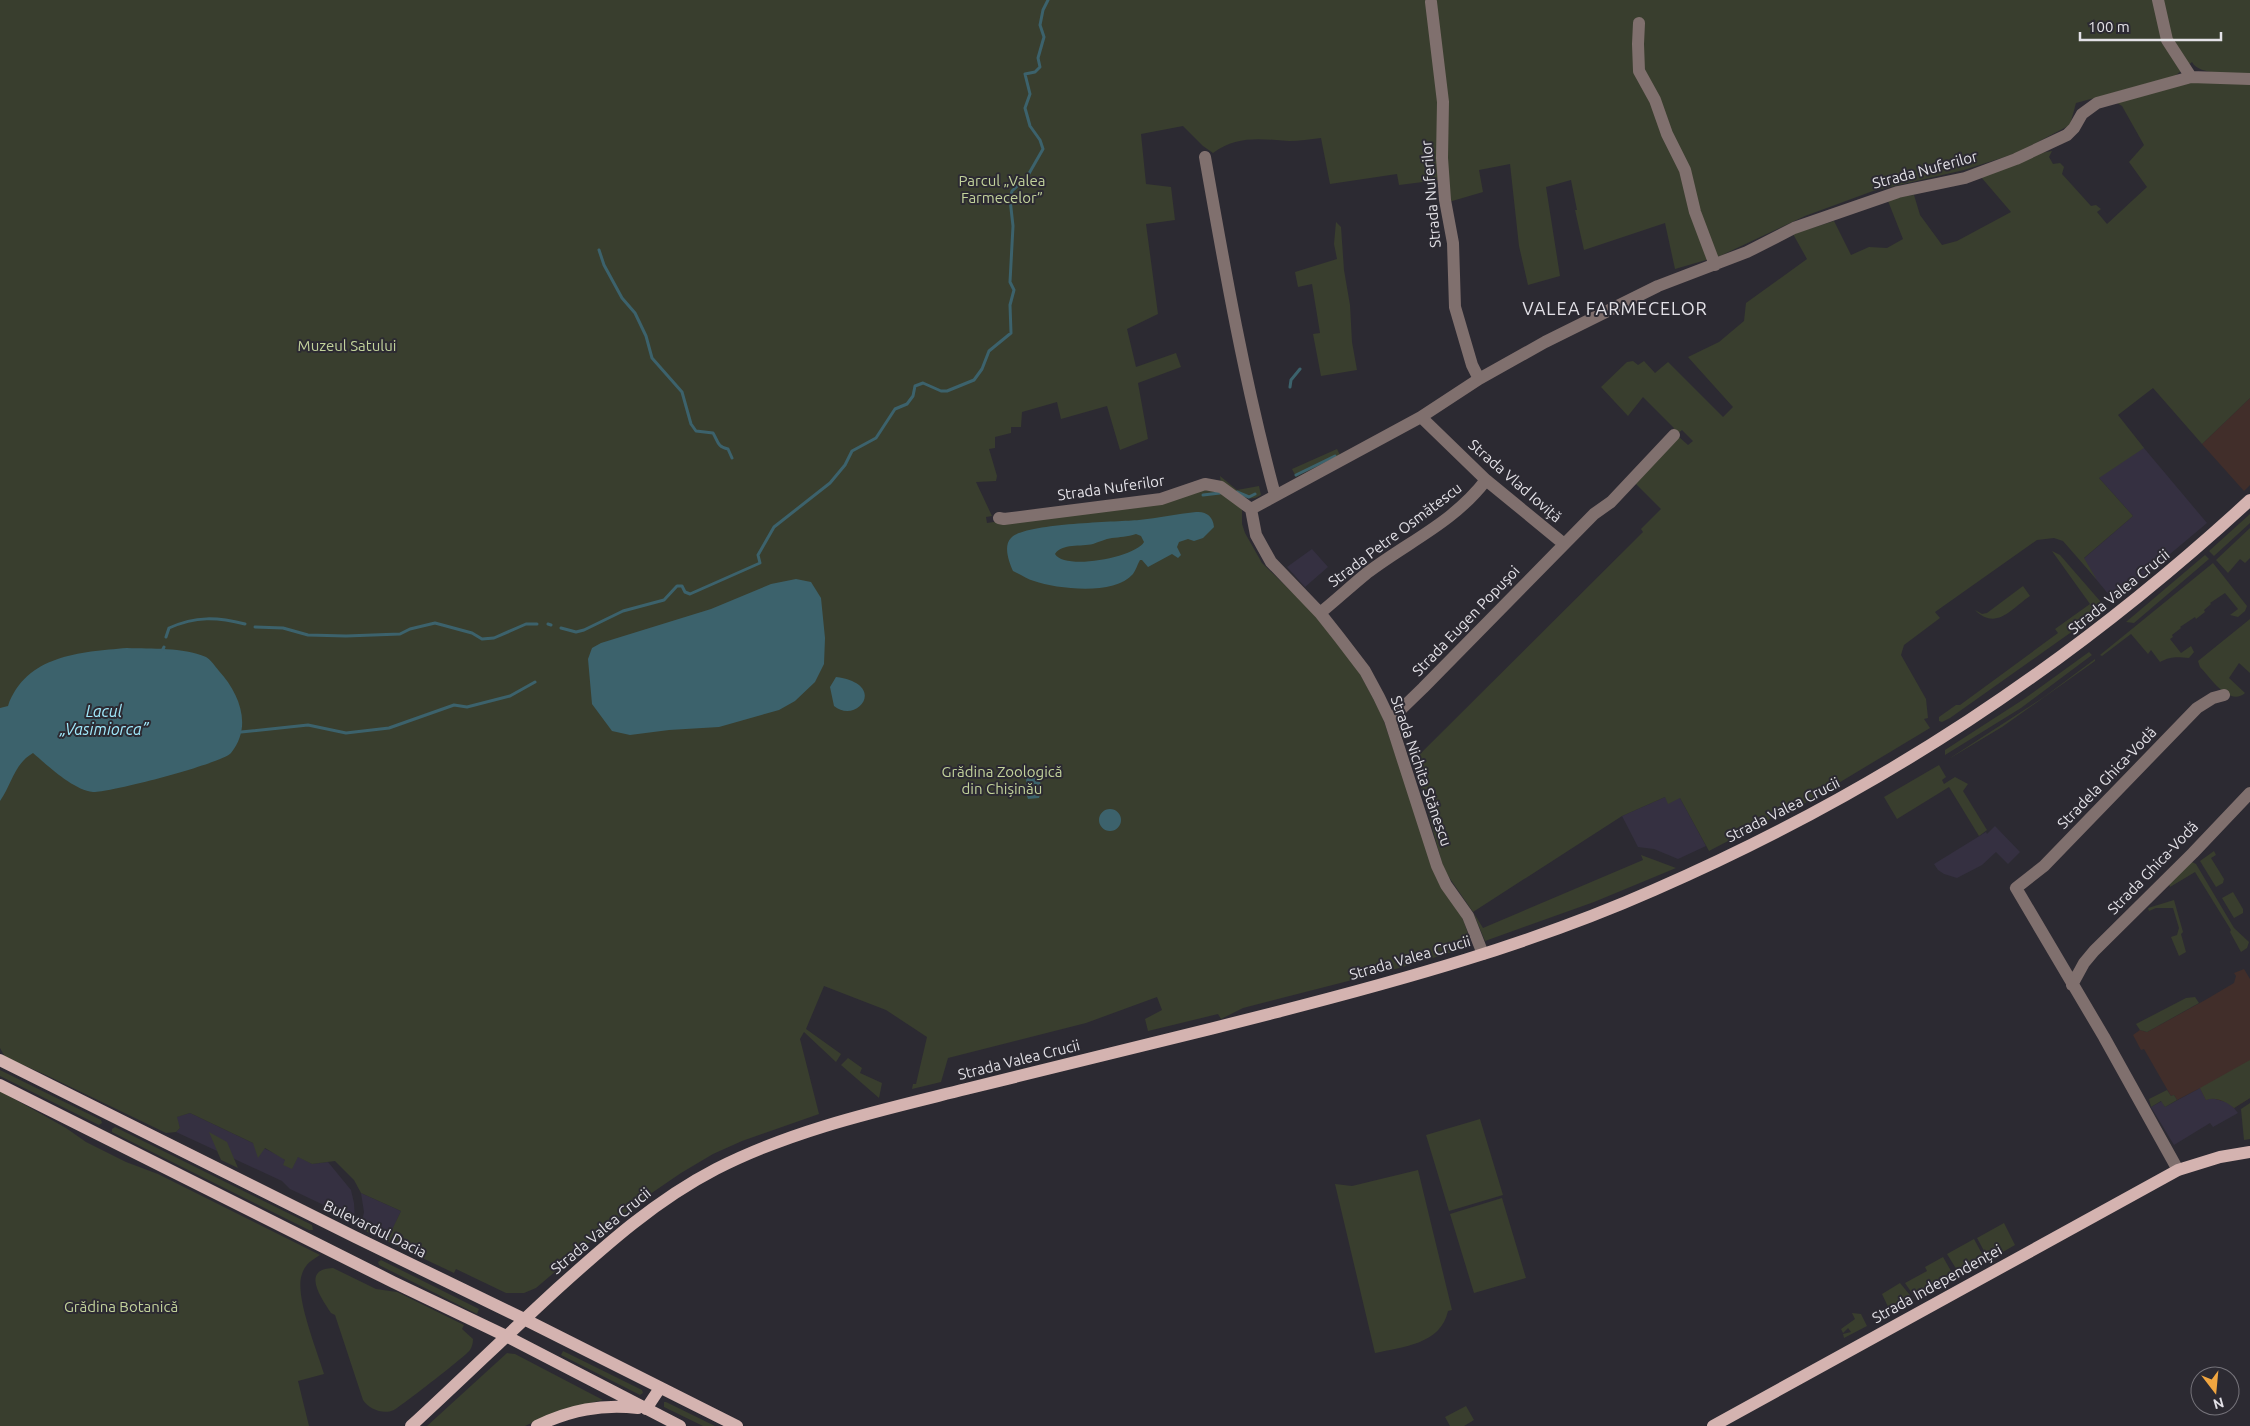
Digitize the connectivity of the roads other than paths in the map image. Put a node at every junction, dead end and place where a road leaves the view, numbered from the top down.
1 (2158, 0) edge
2 (1431, 2) dead end
3 (1640, 23) dead end
4 (2191, 77) junction
5 (2250, 79) edge
6 (1205, 157) dead end
7 (1715, 265) junction
8 (1479, 379) junction
9 (1421, 417) junction
10 (1674, 435) dead end
11 (1486, 480) junction
12 (1275, 495) junction
13 (2250, 500) edge
14 (1252, 509) junction
15 (999, 518) dead end
16 (1564, 544) junction
17 (1320, 613) junction
18 (2224, 696) dead end
19 (1390, 720) junction
20 (2250, 793) edge
21 (1483, 954) junction
22 (2072, 984) junction
23 (0, 1060) edge
24 (0, 1085) edge
25 (112, 1116) junction
26 (101, 1136) junction
27 (2250, 1152) edge
28 (2178, 1170) junction
29 (524, 1319) junction
30 (506, 1336) junction
31 (660, 1388) junction
32 (646, 1409) junction
33 (411, 1426) edge
34 (537, 1426) edge
35 (680, 1426) edge
36 (737, 1426) edge
37 (1713, 1426) edge

1 - 4 street
2 - 8 street, Strada Nuferilor
3 - 7 street
4 - 5 street, Strada Nuferilor
4 - 7 street, Strada Nuferilor
6 - 12 street
7 - 8 street, Strada Nuferilor
8 - 9 street, Strada Nuferilor
9 - 11 street, Strada Vlad Ioviță
9 - 12 street, Strada Nuferilor
10 - 16 street, Strada Vlad Ioviță
11 - 16 street, Strada Vlad Ioviță
11 - 17 street, Strada Petre Osmătescu
12 - 14 street, Strada Nuferilor
13 - 21 main road, Strada Valea Crucii
14 - 15 street, Strada Nuferilor
14 - 17 street, Strada Nichita Stănescu
16 - 19 street, Strada Eugen Popușoi
17 - 19 street, Strada Nichita Stănescu
18 - 22 street, Stradela Ghica-Vodă
19 - 21 street, Strada Nichita Stănescu
20 - 22 street, Strada Ghica-Vodă
21 - 29 main road, Strada Valea Crucii
22 - 28 street
23 - 25 main road, Bulevardul Dacia
24 - 26 main road
25 - 26 main road
25 - 29 main road, Bulevardul Dacia
26 - 30 main road
27 - 28 main road, Strada Independenței
28 - 37 main road, Strada Independenței
29 - 30 main road, Strada Valea Crucii
29 - 31 main road, Bulevardul Dacia
30 - 32 main road
30 - 33 main road, Strada Valea Crucii
31 - 32 main road
31 - 36 main road, Bulevardul Dacia
32 - 34 main road
32 - 35 main road

